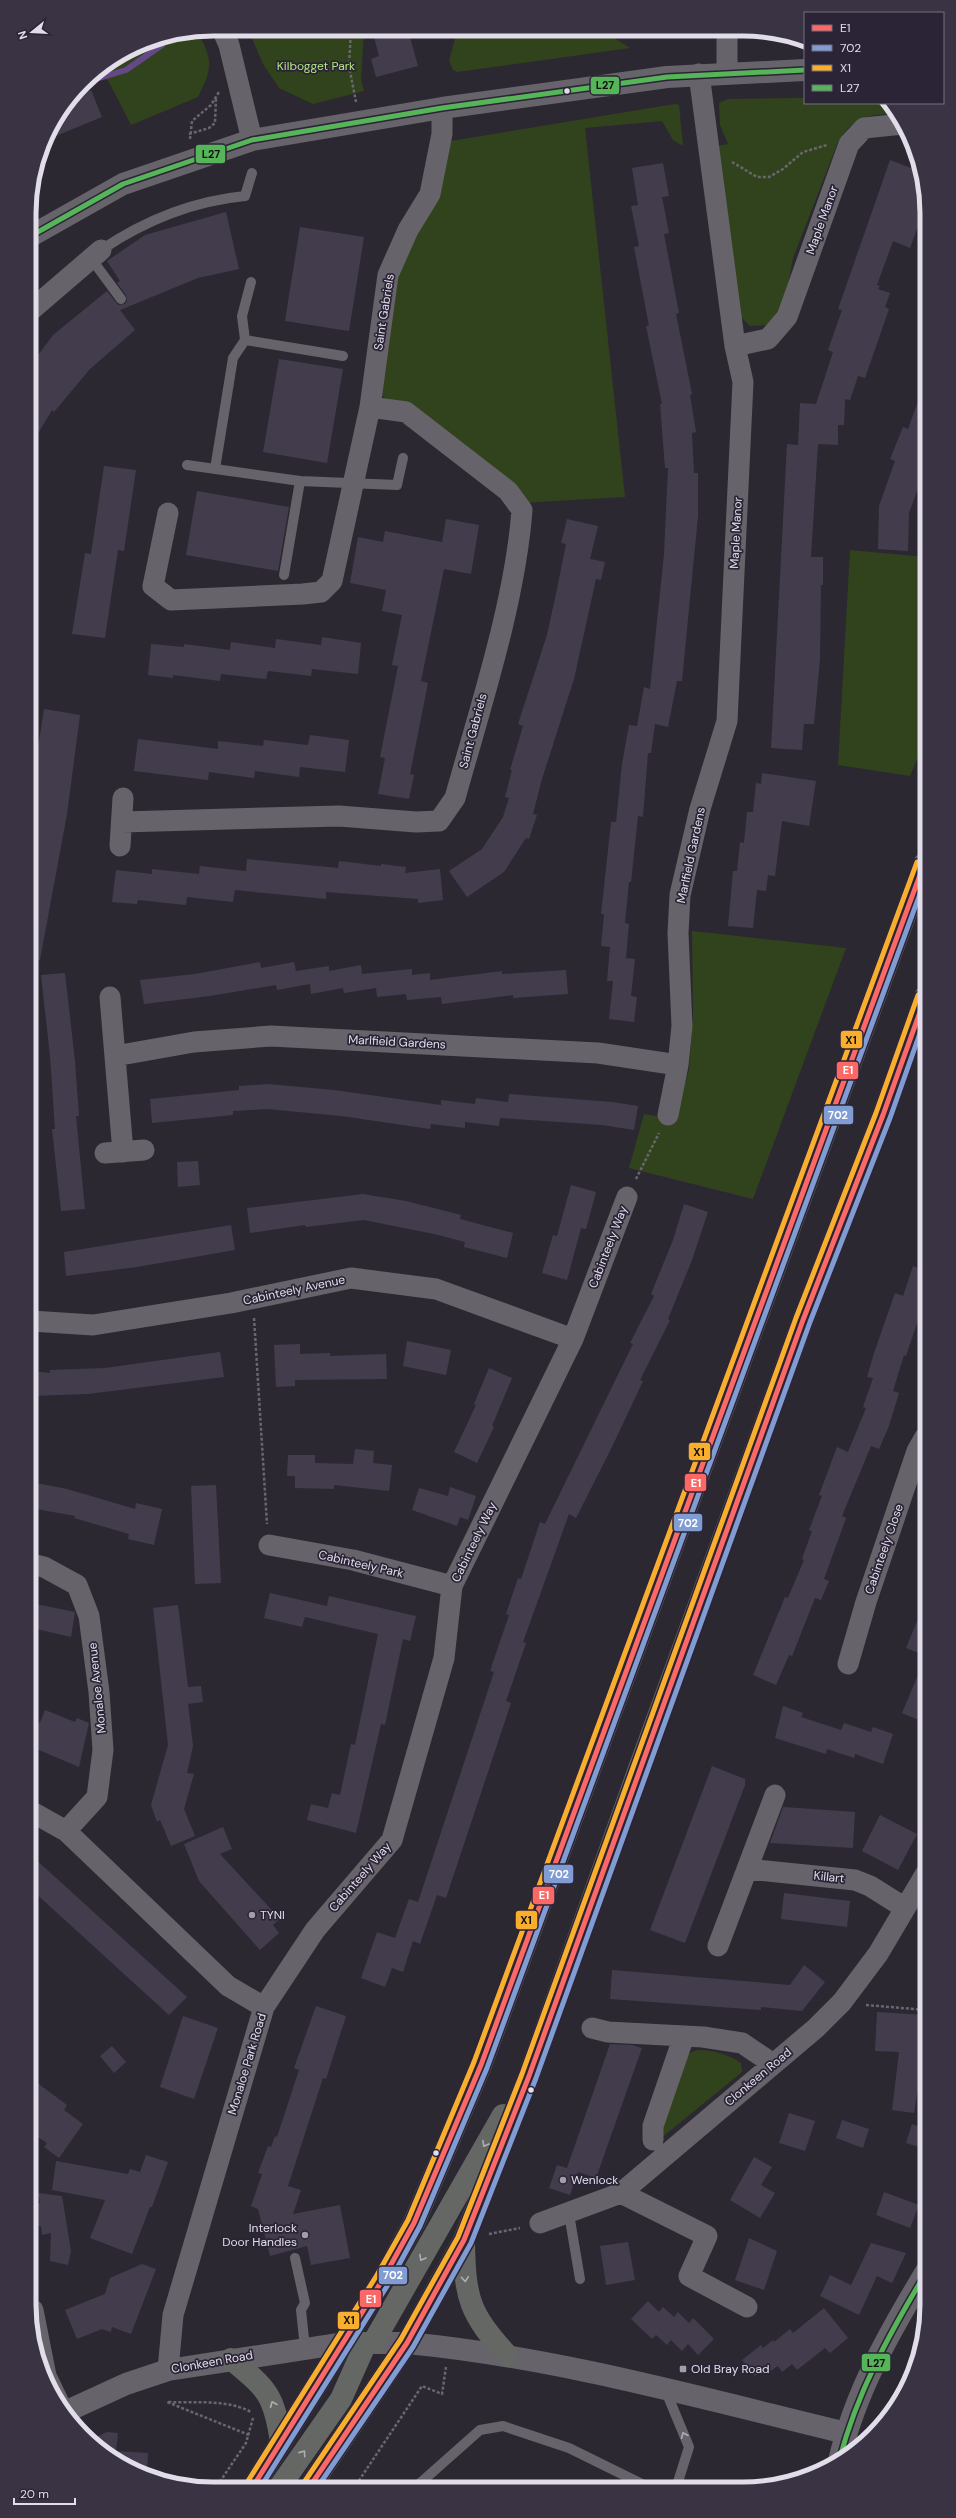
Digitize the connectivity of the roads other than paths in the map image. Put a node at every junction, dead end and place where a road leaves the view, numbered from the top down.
1 (225, 36) edge
2 (727, 36) edge
3 (804, 70) edge
4 (727, 73) junction
5 (699, 74) junction
6 (442, 108) junction
7 (896, 125) edge
8 (252, 140) junction
9 (252, 173) dead end
10 (36, 234) edge
11 (95, 253) junction
12 (251, 282) dead end
13 (121, 299) dead end
14 (36, 306) edge
15 (245, 340) junction
16 (735, 346) junction
17 (342, 356) dead end
18 (370, 407) junction
19 (403, 458) dead end
20 (187, 465) dead end
21 (215, 469) junction
22 (300, 481) junction
23 (355, 485) junction
24 (168, 513) dead end
25 (284, 575) dead end
26 (727, 721) joint
27 (123, 798) dead end
28 (122, 822) junction
29 (120, 846) dead end
30 (920, 875) edge
31 (110, 996) dead end
32 (920, 1010) edge
33 (115, 1056) junction
34 (678, 1065) junction
35 (668, 1115) road end
36 (144, 1150) dead end
37 (627, 1197) road end
38 (36, 1321) edge
39 (573, 1339) junction
40 (920, 1447) edge
41 (269, 1545) road end
42 (36, 1565) edge
43 (452, 1586) junction
44 (848, 1664) dead end
45 (774, 1796) dead end
46 (36, 1814) edge
47 (66, 1831) junction
48 (747, 1869) junction
49 (920, 1883) edge
50 (904, 1908) junction
51 (718, 1946) dead end
52 (264, 2007) junction
53 (592, 2028) dead end
54 (684, 2036) junction
55 (773, 2064) junction
56 (529, 2076) junction
57 (653, 2140) dead end
58 (621, 2193) junction
59 (569, 2214) junction
60 (540, 2223) road end
61 (464, 2240) junction
62 (295, 2258) dead end
63 (580, 2279) dead end
64 (920, 2281) edge
65 (748, 2307) dead end
66 (344, 2342) junction
67 (407, 2342) junction
68 (370, 2343) junction
69 (305, 2348) junction
70 (508, 2356) junction
71 (230, 2359) junction
72 (168, 2370) junction
73 (665, 2390) junction
74 (71, 2410) edge
75 (846, 2432) junction
76 (281, 2442) junction
77 (841, 2452) edge
78 (256, 2482) edge
79 (284, 2482) edge
80 (314, 2482) edge
81 (422, 2482) edge
82 (638, 2482) edge
83 (678, 2482) edge

1 - 8 street
2 - 4 street
3 - 4 street
4 - 5 street
5 - 6 street
5 - 16 street, Maple Manor
6 - 8 street
6 - 18 street, Saint Gabriels
7 - 16 street, Maple Manor
8 - 10 street
9 - 11 lane
11 - 13 lane
11 - 14 street
12 - 15 lane
15 - 17 lane
15 - 21 lane
16 - 26 street, Maple Manor
18 - 23 street, Saint Gabriels
18 - 28 street, Saint Gabriels
19 - 23 lane
20 - 21 lane
21 - 22 lane
22 - 23 lane
22 - 25 lane
23 - 24 street, Saint Gabriels
26 - 34 street, Marlfield Gardens
27 - 28 street
28 - 29 street
30 - 66 highway
31 - 33 street
32 - 56 highway
33 - 34 street, Marlfield Gardens
33 - 36 street
34 - 35 street, Marlfield Gardens
37 - 39 street, Cabinteely Way
38 - 39 street, Cabinteely Avenue
39 - 43 street, Cabinteely Way
40 - 44 street, Cabinteely Close
41 - 43 street, Cabinteely Park
42 - 47 street, Monaloe Avenue
43 - 52 street, Cabinteely Way
45 - 48 street
46 - 47 street, Monaloe Park Road
47 - 52 street, Monaloe Park Road
48 - 50 street, Killart
48 - 51 street
49 - 50 street, Clonkeen Road
50 - 55 street, Clonkeen Road
52 - 72 street, Monaloe Park Road
53 - 54 street
54 - 55 street
54 - 57 street
55 - 58 street, Clonkeen Road
56 - 61 highway
56 -> 68 highway
58 - 59 street, Clonkeen Road
58 - 65 street
59 - 60 street, Clonkeen Road
59 - 63 lane
61 - 67 highway
61 -> 70 highway
62 - 69 lane
64 - 75 street
66 - 68 street, Clonkeen Road
66 - 69 street, Clonkeen Road
66 - 76 highway
67 - 68 street, Clonkeen Road
67 - 70 street, Clonkeen Road
67 - 80 highway
79 -> 68 highway
69 - 71 street, Clonkeen Road
70 - 73 street, Clonkeen Road
71 - 72 street, Clonkeen Road
76 -> 71 highway
72 - 74 street, Clonkeen Road
73 - 75 street, Clonkeen Road
83 -> 73 lane
75 - 77 street
76 - 78 highway
81 - 82 lane

